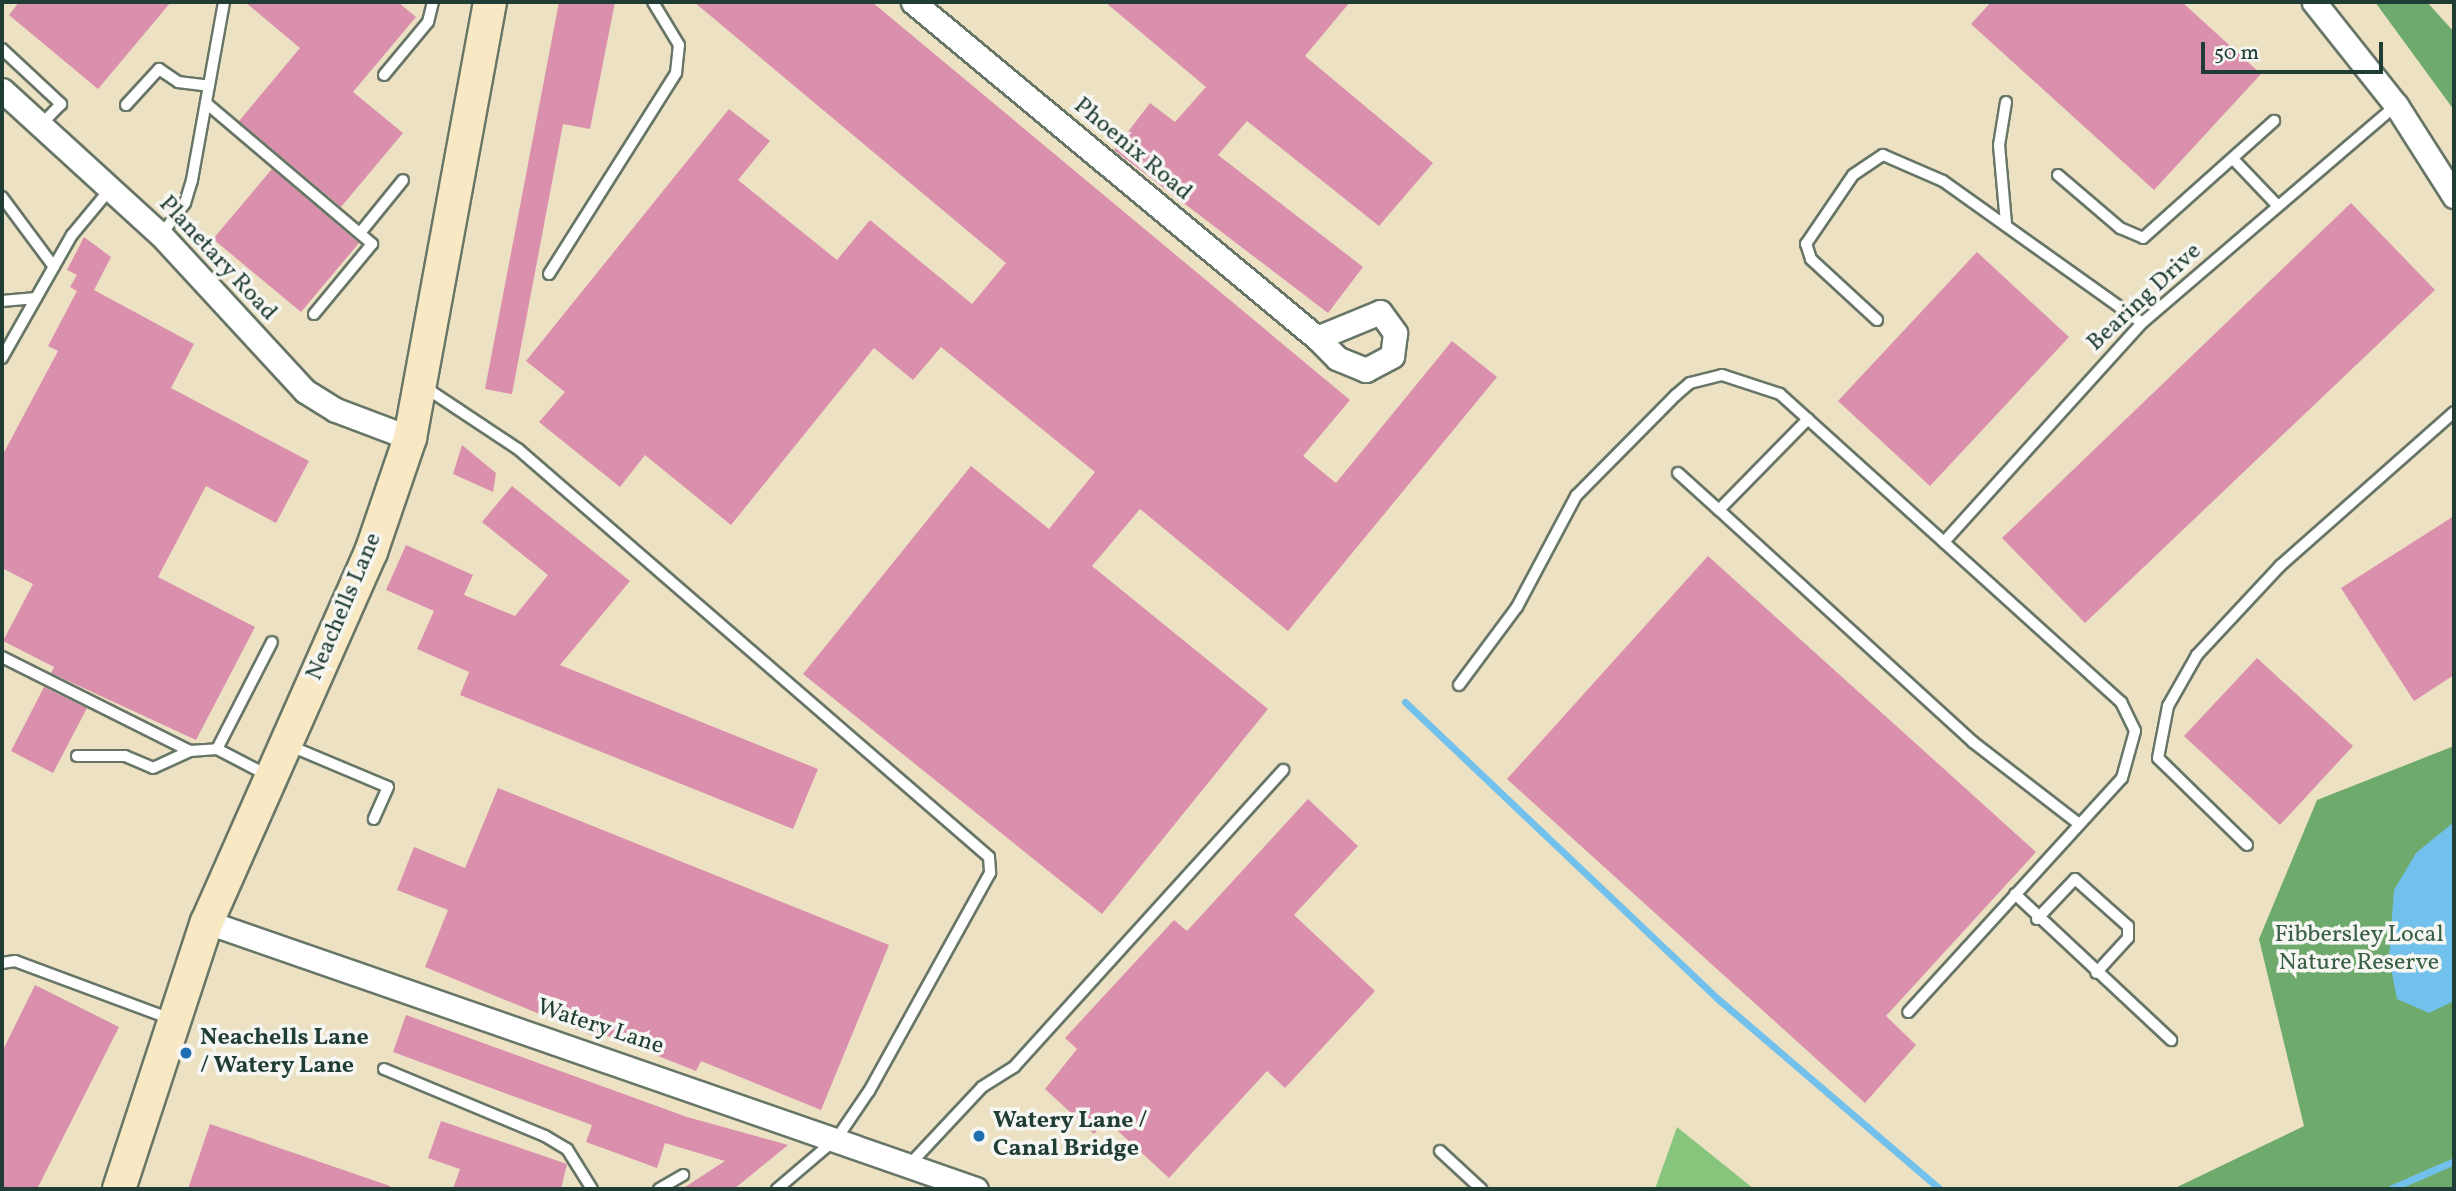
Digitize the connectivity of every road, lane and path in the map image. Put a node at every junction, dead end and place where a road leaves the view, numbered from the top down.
1 (224, 2) edge
2 (433, 2) edge
3 (490, 2) edge
4 (653, 2) edge
5 (913, 2) edge
6 (2314, 2) edge
7 (2, 49) edge
8 (384, 75) dead end
9 (209, 86) junction
10 (2, 90) edge
11 (2006, 102) dead end
12 (206, 103) junction
13 (126, 105) dead end
14 (2396, 105) junction
15 (2274, 121) dead end
16 (41, 125) junction
17 (2235, 161) junction
18 (2058, 175) dead end
19 (403, 180) dead end
20 (111, 188) junction
21 (2454, 196) edge
22 (2, 197) edge
23 (2278, 206) junction
24 (2007, 224) junction
25 (360, 233) junction
26 (161, 235) junction
27 (54, 267) junction
28 (550, 274) dead end
29 (36, 298) junction
30 (2, 301) edge
31 (314, 314) dead end
32 (1877, 320) dead end
33 (2143, 323) junction
34 (1317, 338) dead end
35 (2, 358) edge
36 (423, 386) junction
37 (2454, 412) edge
38 (1808, 419) junction
39 (410, 438) junction
40 (1678, 472) dead end
41 (1719, 510) junction
42 (1944, 542) junction
43 (272, 642) dead end
44 (2, 657) edge
45 (1459, 685) dead end
46 (285, 744) junction
47 (217, 749) junction
48 (190, 751) junction
49 (77, 756) dead end
50 (1283, 770) dead end
51 (270, 776) junction
52 (374, 819) dead end
53 (2079, 824) junction
54 (2246, 845) dead end
55 (2015, 894) junction
56 (2037, 919) junction
57 (207, 922) junction
58 (2, 963) edge
59 (2096, 972) junction
60 (1908, 1012) dead end
61 (171, 1019) junction
62 (2171, 1040) dead end
63 (384, 1069) dead end
64 (837, 1138) junction
65 (1440, 1151) dead end
66 (910, 1164) junction
67 (683, 1175) dead end
68 (120, 1189) edge
69 (592, 1189) edge
70 (659, 1189) edge
71 (777, 1189) edge
72 (976, 1189) edge
73 (1481, 1189) edge

1 - 9 lane
2 - 8 lane
3 - 36 street, Neachells Lane
4 - 28 lane
5 - 34 street, Phoenix Road
6 - 14 street
7 - 16 lane
9 - 12 lane
9 - 13 lane
10 - 16 street, Planetary Road
11 - 24 lane
12 - 25 lane
12 - 26 lane
14 - 21 street
14 - 23 lane, Bearing Drive
15 - 17 lane
16 - 20 street, Planetary Road
17 - 18 lane
17 - 23 lane
19 - 25 lane
20 - 26 street, Planetary Road
20 - 27 lane
22 - 27 lane
23 - 33 lane, Bearing Drive
24 - 32 lane
24 - 33 lane
25 - 31 lane
26 - 39 street, Planetary Road
27 - 29 lane
29 - 30 lane
29 - 35 lane
33 - 42 lane, Bearing Drive
36 - 39 street, Neachells Lane
36 - 64 lane
37 - 54 lane
38 - 41 lane
38 - 42 lane
38 - 45 lane
39 - 46 street, Neachells Lane
40 - 41 lane
41 - 53 lane
42 - 53 lane
43 - 47 lane
44 - 48 lane
46 - 51 street, Neachells Lane
46 - 52 lane
47 - 48 lane
47 - 51 lane
48 - 49 lane
50 - 66 lane
51 - 57 street, Neachells Lane
53 - 55 lane
55 - 56 lane
55 - 60 lane
56 - 59 lane
56 - 59 lane
57 - 61 street, Neachells Lane
57 - 64 street, Watery Lane
58 - 61 lane
59 - 62 lane
61 - 68 street, Neachells Lane
63 - 69 lane
64 - 66 street, Watery Lane
64 - 71 lane
65 - 73 lane
66 - 72 street, Watery Lane
67 - 70 lane

